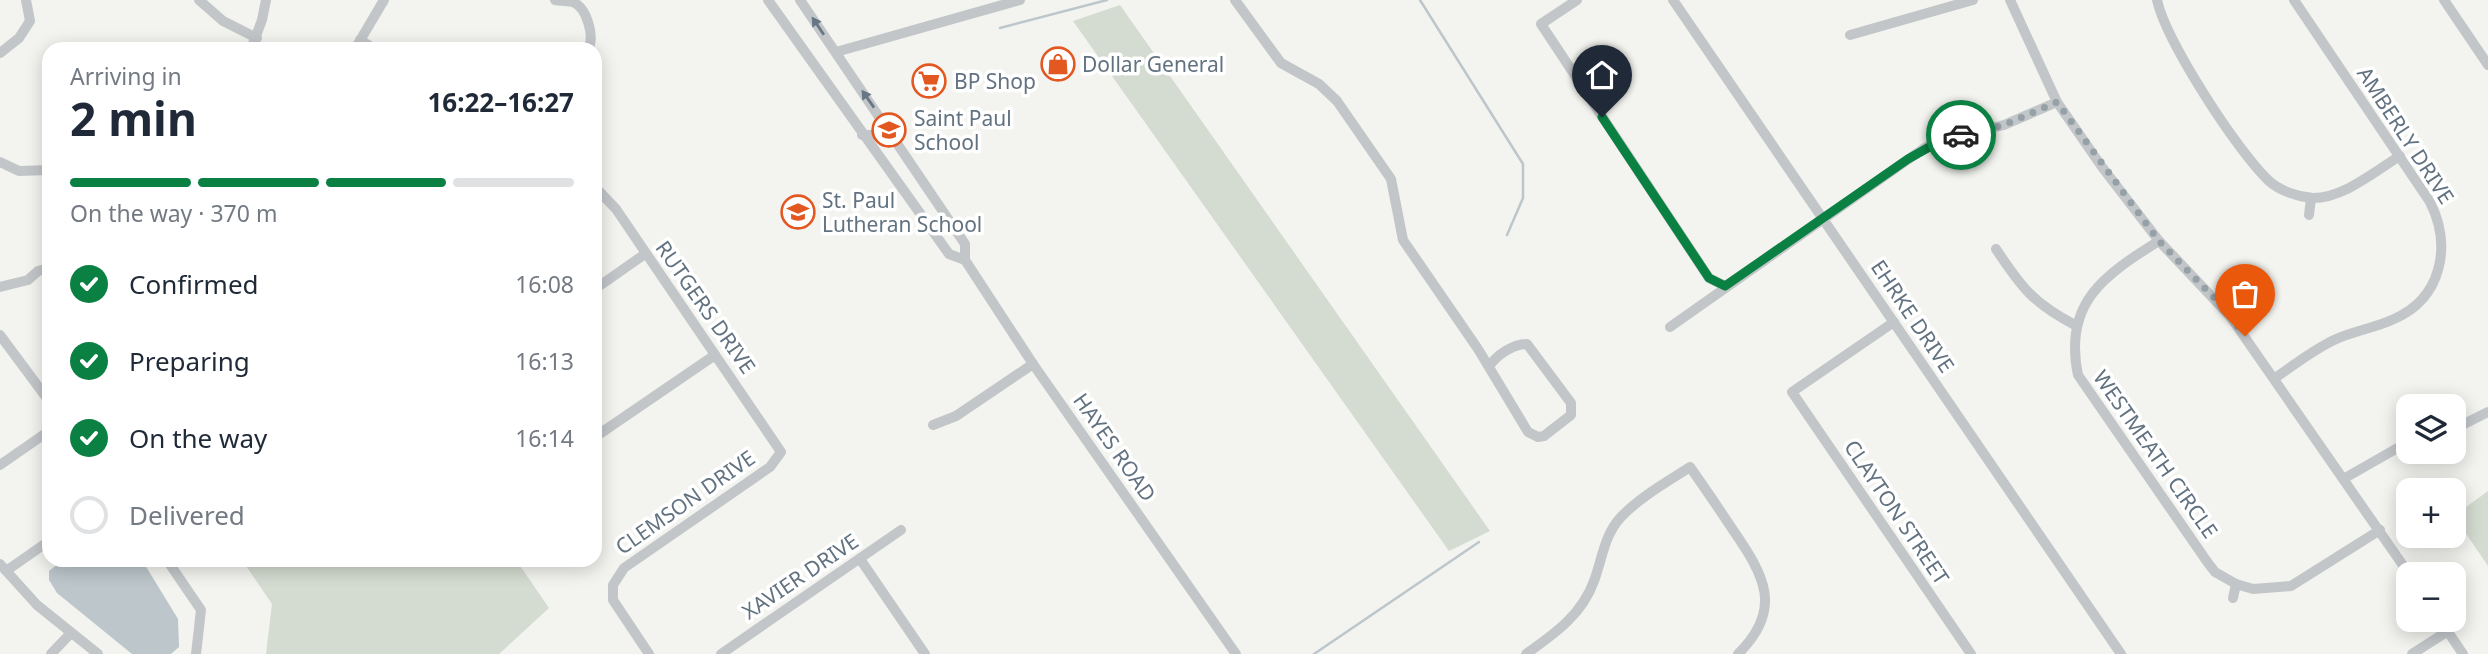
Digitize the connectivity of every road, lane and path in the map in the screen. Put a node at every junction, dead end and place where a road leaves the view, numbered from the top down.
1 (26, 0) edge
2 (199, 0) edge
3 (266, 0) edge
4 (384, 0) edge
5 (555, 0) edge
6 (768, 0) edge
7 (800, 0) edge
8 (1020, 0) edge
9 (1235, 0) edge
10 (1577, 0) edge
11 (1673, 0) edge
12 (1973, 0) edge
13 (2010, 0) edge
14 (2157, 0) edge
15 (2294, 0) edge
16 (2444, 0) edge
17 (1850, 35) dead end
18 (257, 38) junction
19 (255, 42) edge
20 (358, 42) edge
21 (591, 42) edge
22 (836, 52) junction
23 (0, 53) edge
24 (2488, 65) edge
25 (2057, 102) junction
26 (889, 129) junction
27 (862, 135) junction
28 (2400, 156) junction
29 (0, 162) edge
30 (42, 170) edge
31 (602, 194) edge
32 (2311, 198) junction
33 (2309, 215) dead end
34 (1824, 220) junction
35 (2159, 241) junction
36 (1996, 249) dead end
37 (645, 254) junction
38 (965, 260) junction
39 (42, 271) edge
40 (602, 284) edge
41 (1725, 286) junction
42 (0, 287) edge
43 (1894, 321) junction
44 (2075, 325) junction
45 (1670, 327) dead end
46 (0, 335) edge
47 (715, 355) junction
48 (1033, 364) junction
49 (1489, 367) junction
50 (2275, 378) junction
51 (42, 392) edge
52 (2488, 412) edge
53 (2466, 423) edge
54 (933, 425) dead end
55 (602, 432) edge
56 (42, 436) edge
57 (2396, 449) edge
58 (781, 452) joint
59 (0, 465) edge
60 (2344, 478) junction
61 (901, 530) dead end
62 (2380, 530) junction
63 (42, 545) edge
64 (860, 559) junction
65 (2401, 562) edge
66 (3, 567) edge
67 (172, 567) edge
68 (2236, 584) junction
69 (2233, 598) dead end
70 (2446, 632) edge
71 (2449, 632) edge
72 (70, 634) junction
73 (51, 654) edge
74 (98, 654) edge
75 (196, 654) edge
76 (649, 654) edge
77 (721, 654) edge
78 (925, 654) edge
79 (1236, 654) edge
80 (1526, 654) edge
81 (1738, 654) edge
82 (1971, 654) edge
83 (2121, 654) edge
84 (2412, 654) edge
85 (2463, 654) edge

1 - 23 street
2 - 18 street
3 - 18 street
4 - 20 street
5 - 21 street
6 - 27 street, HAYES ROAD
22 -> 7 street, HAYES ROAD
8 - 22 street
9 - 49 street
10 - 41 street
11 - 34 street, EHRKE DRIVE
12 - 17 street
13 - 25 street
14 - 32 street
15 - 28 street, AMBERLY DRIVE
16 - 24 street
18 - 19 street
26 -> 22 street, HAYES ROAD
25 - 34 street
25 - 35 street
26 - 27 street
26 - 38 street, HAYES ROAD
27 - 38 street, HAYES ROAD
28 - 32 street
28 - 50 street, AMBERLY DRIVE
29 - 30 street
31 - 37 street, RUTGERS DRIVE
32 - 33 street
34 - 41 street
34 - 43 street, EHRKE DRIVE
35 - 44 street, WESTMEATH CIRCLE
35 - 50 street
36 - 44 street
37 - 40 street
37 - 47 street, RUTGERS DRIVE
38 - 48 street, HAYES ROAD
39 - 42 street
41 - 45 street
43 - 82 street, CLAYTON STREET
43 - 83 street, EHRKE DRIVE
44 - 68 street, WESTMEATH CIRCLE
46 - 51 street
47 - 55 street
47 - 58 street, RUTGERS DRIVE
48 - 54 street
48 - 79 street, HAYES ROAD
49 - 49 street
50 - 60 street
52 - 53 street
56 - 59 street
57 - 60 street
58 - 76 street, CLEMSON DRIVE
60 - 62 street
61 - 64 street, XAVIER DRIVE
62 - 65 street
62 - 68 street
63 - 66 street
64 - 77 street, XAVIER DRIVE
64 - 78 street
66 - 72 street
67 - 75 street
68 - 69 street
70 - 84 street
71 - 85 street
72 - 73 street
72 - 74 street
80 - 81 street

